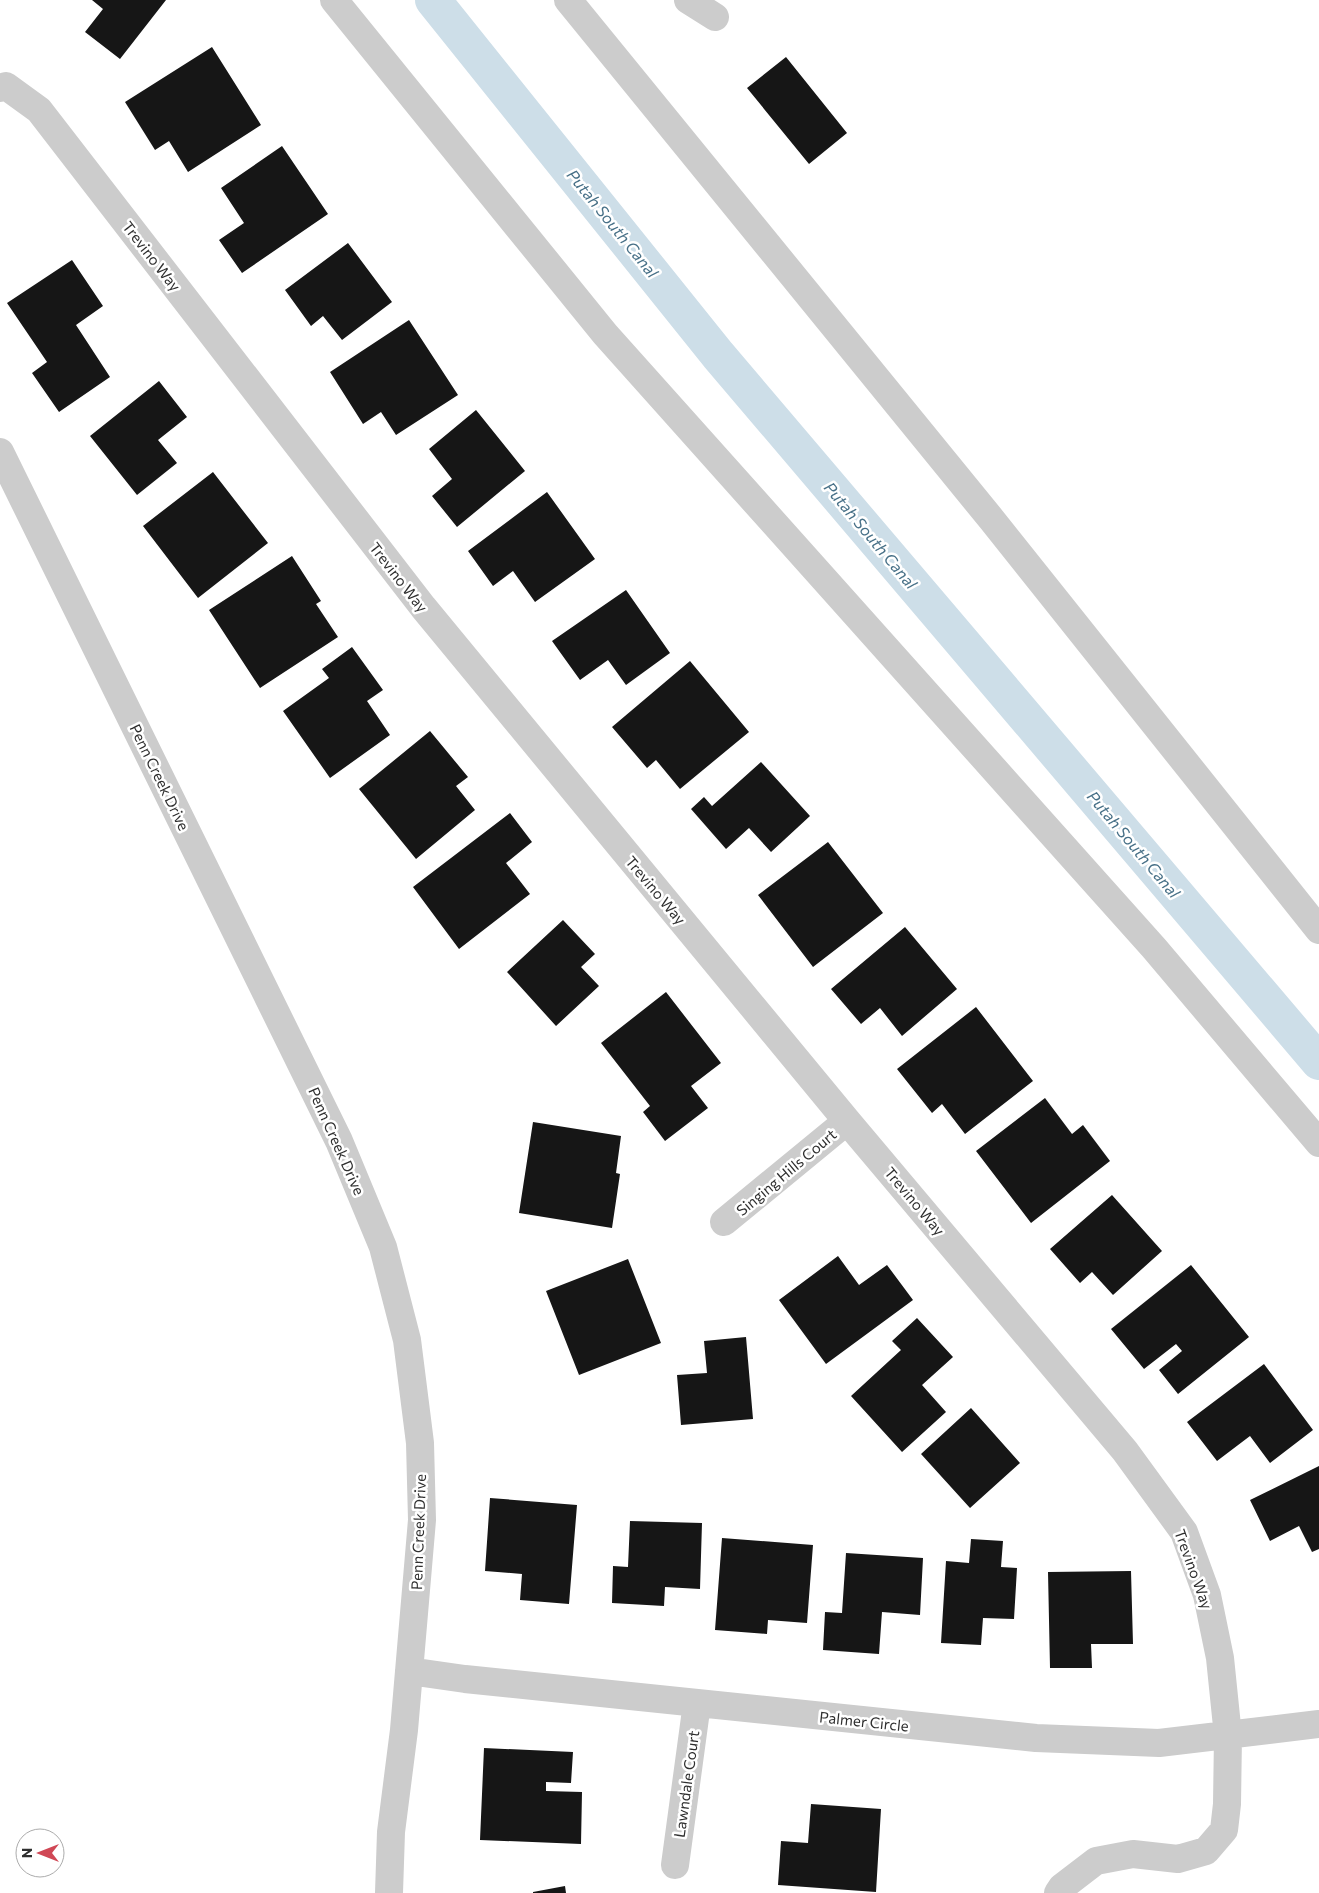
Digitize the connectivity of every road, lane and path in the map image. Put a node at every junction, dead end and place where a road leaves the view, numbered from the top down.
1 (334, 0) edge
2 (568, 0) edge
3 (688, 0) edge
4 (715, 17) dead end
5 (0, 88) edge
6 (0, 452) edge
7 (1319, 930) edge
8 (847, 1121) junction
9 (1319, 1143) edge
10 (724, 1222) dead end
11 (409, 1671) junction
12 (697, 1703) junction
13 (1319, 1724) edge
14 (1228, 1736) junction
15 (675, 1865) dead end
16 (388, 1893) edge
17 (1058, 1893) edge

1 - 9 street
2 - 7 street
3 - 4 street
5 - 8 street, Trevino Way
6 - 11 street, Penn Creek Drive
8 - 10 street, Singing Hills Court
8 - 14 street, Trevino Way
11 - 12 street, Palmer Circle
11 - 16 street, Penn Creek Drive
12 - 14 street, Palmer Circle
12 - 15 street, Lawndale Court
13 - 14 street, Palmer Circle
14 - 17 street, Trevino Way

